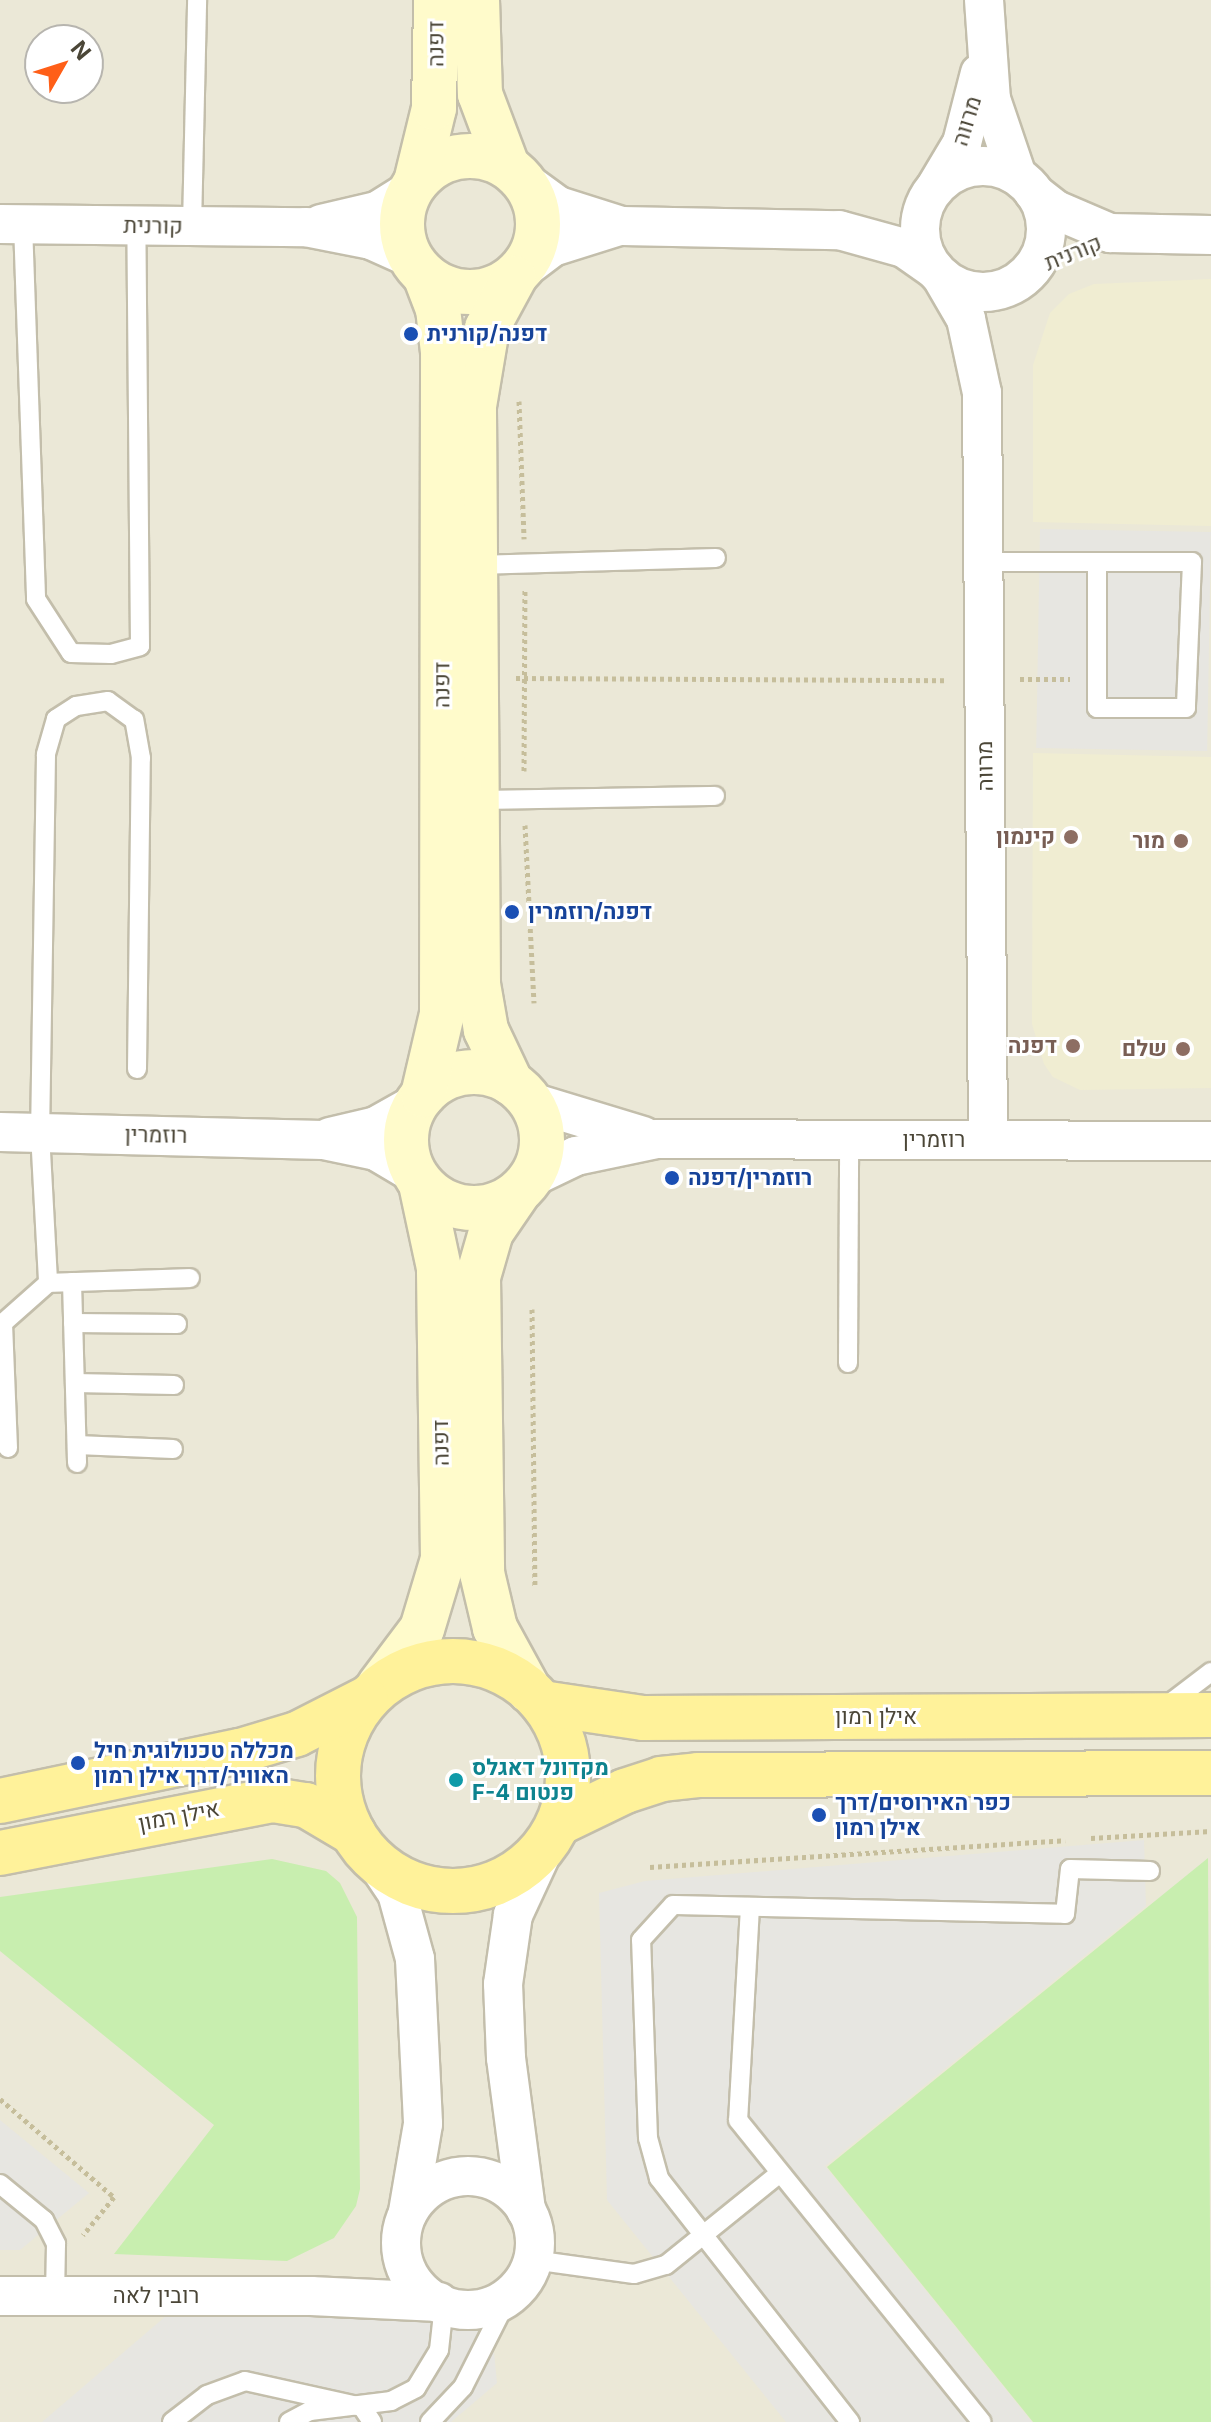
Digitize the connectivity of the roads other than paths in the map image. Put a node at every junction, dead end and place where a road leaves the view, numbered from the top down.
1 (197, 0) edge
2 (436, 0) edge
3 (477, 0) edge
4 (984, 0) edge
5 (984, 50) junction
6 (515, 174) junction
7 (1026, 184) junction
8 (413, 186) junction
9 (932, 191) junction
10 (11, 224) edge
11 (136, 225) junction
12 (192, 226) junction
13 (622, 226) junction
14 (306, 227) junction
15 (839, 230) junction
16 (1120, 235) junction
17 (1211, 235) edge
18 (418, 267) junction
19 (937, 273) junction
20 (518, 274) junction
21 (1021, 279) junction
22 (982, 393) junction
23 (716, 558) dead end
24 (983, 562) junction
25 (1097, 562) junction
26 (476, 565) junction
27 (715, 796) dead end
28 (477, 800) junction
29 (137, 1069) dead end
30 (521, 1092) junction
31 (420, 1099) junction
32 (0, 1132) edge
33 (40, 1133) junction
34 (311, 1139) junction
35 (657, 1139) junction
36 (849, 1139) junction
37 (988, 1140) junction
38 (1211, 1141) edge
39 (418, 1179) junction
40 (525, 1186) junction
41 (190, 1278) dead end
42 (72, 1282) junction
43 (48, 1283) junction
44 (73, 1323) junction
45 (177, 1324) dead end
46 (848, 1363) dead end
47 (75, 1383) junction
48 (174, 1385) dead end
49 (8, 1448) dead end
50 (173, 1449) dead end
51 (1211, 1672) edge
52 (373, 1692) junction
53 (536, 1696) junction
54 (1139, 1715) junction
55 (1211, 1715) edge
56 (1211, 1773) edge
57 (0, 1801) edge
58 (552, 1834) junction
59 (364, 1847) junction
60 (0, 1853) edge
61 (1150, 1871) dead end
62 (750, 1907) junction
63 (780, 2173) junction
64 (0, 2184) edge
65 (526, 2210) junction
66 (406, 2220) junction
67 (703, 2235) junction
68 (533, 2260) junction
69 (56, 2281) junction
70 (510, 2294) junction
71 (0, 2296) edge
72 (311, 2296) junction
73 (442, 2304) junction
74 (367, 2414) edge
75 (172, 2422) edge
76 (289, 2422) edge
77 (430, 2422) edge
78 (850, 2422) edge
79 (982, 2422) edge

1 - 12 lane
2 - 8 street, דפנה
3 - 6 street, דפנה
4 - 5 street, מרווה
5 - 7 street, מרווה
5 - 9 street, מרווה
6 - 8 street
6 - 13 street
6 - 20 street
7 - 9 street
7 - 16 street, קורנית
7 - 21 street
8 - 14 street, קורנית
8 - 18 street
9 - 15 street
9 - 19 street
10 - 11 street, קורנית
10 - 11 lane
11 - 12 street, קורנית
12 - 14 street, קורנית
13 - 15 street
13 - 20 street
14 - 18 street, קורנית
15 - 19 street
16 - 17 street, קורנית
16 - 21 street, קורנית
18 - 20 street
18 - 31 street, דפנה
19 - 21 street
19 - 22 street, מרווה
20 - 26 street, דפנה
21 - 22 street, מרווה
22 - 24 street, מרווה
23 - 26 lane
24 - 25 lane
24 - 37 street, מרווה
25 - 25 lane
26 - 28 street, דפנה
27 - 28 lane
28 - 30 street, דפנה
29 - 33 lane
30 - 31 street
30 - 35 street, רוזמרין
30 - 40 street
31 - 34 street, רוזמרין
31 - 39 street
32 - 33 street, רוזמרין
33 - 34 street, רוזמרין
33 - 43 lane
34 - 39 street, רוזמרין
35 - 36 street, רוזמרין
35 - 40 street, רוזמרין
36 - 37 street, רוזמרין
36 - 46 lane
37 - 38 street, רוזמרין
39 - 40 street
39 - 52 street, דפנה
40 - 53 street, דפנה
41 - 42 lane
42 - 43 lane
42 - 44 lane
43 - 49 lane
44 - 45 lane
44 - 47 lane
47 - 48 lane
47 - 50 lane
51 - 54 lane
52 - 53 main road
52 - 57 main road
52 - 59 main road
53 - 54 main road, אילן רמון
53 - 58 main road
54 - 55 main road, אילן רמון
56 - 58 main road
58 - 59 main road
58 - 65 street
59 - 60 main road, אילן רמון
59 - 66 street
61 - 62 lane
62 - 63 lane
62 - 67 lane
63 - 67 lane
63 - 79 lane
64 - 69 lane
65 - 66 street
65 - 68 street
66 - 72 street, רובין לאה
66 - 73 street
67 - 68 lane
67 - 78 lane
68 - 70 street
69 - 71 street, רובין לאה
69 - 72 street, רובין לאה
70 - 73 street
70 - 77 lane
72 - 73 street, רובין לאה
73 - 74 lane
74 - 75 lane
74 - 76 lane

